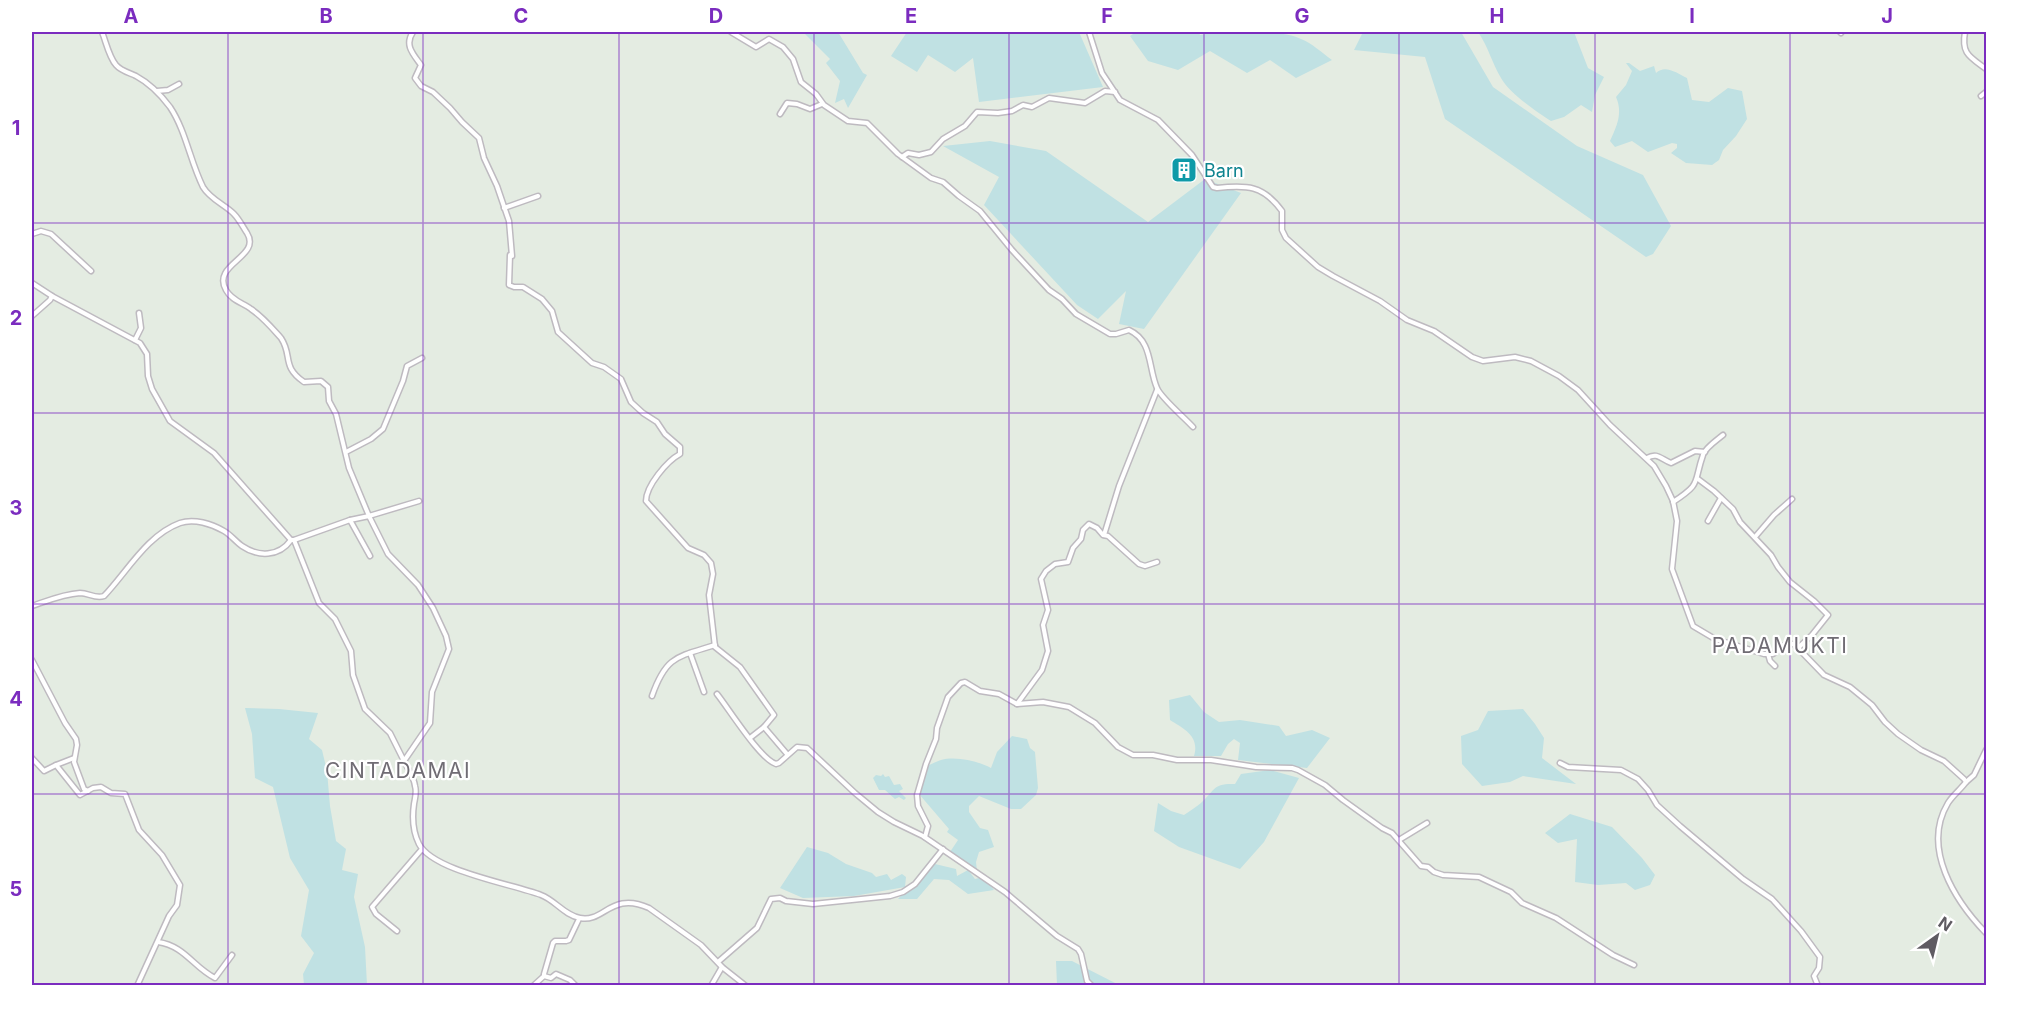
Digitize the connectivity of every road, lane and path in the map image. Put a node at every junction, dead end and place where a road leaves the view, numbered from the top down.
1 (102, 32) edge
2 (413, 32) edge
3 (731, 32) edge
4 (1089, 32) edge
5 (1965, 32) edge
6 (1986, 69) edge
7 (179, 84) dead end
8 (157, 91) junction
9 (1115, 92) junction
10 (1986, 92) edge
11 (1981, 96) dead end
12 (822, 104) junction
13 (780, 114) dead end
14 (902, 157) junction
15 (538, 196) dead end
16 (504, 208) junction
17 (32, 234) edge
18 (91, 271) dead end
19 (32, 283) edge
20 (52, 296) junction
21 (139, 313) dead end
22 (32, 316) edge
23 (135, 340) junction
24 (422, 358) dead end
25 (1157, 390) junction
26 (1193, 427) dead end
27 (1723, 435) dead end
28 (346, 452) junction
29 (1705, 452) junction
30 (1647, 459) junction
31 (1698, 479) junction
32 (1721, 498) junction
33 (1792, 499) dead end
34 (419, 501) dead end
35 (1673, 502) junction
36 (369, 516) junction
37 (350, 520) junction
38 (1708, 521) dead end
39 (1104, 535) junction
40 (1755, 537) junction
41 (292, 540) junction
42 (370, 556) dead end
43 (1157, 562) dead end
44 (32, 606) edge
45 (715, 645) junction
46 (1798, 648) junction
47 (690, 653) junction
48 (1768, 654) junction
49 (32, 660) edge
50 (1775, 666) dead end
51 (704, 692) dead end
52 (717, 694) dead end
53 (652, 696) dead end
54 (1017, 704) junction
55 (764, 727) junction
56 (750, 738) junction
57 (1986, 750) edge
58 (787, 754) junction
59 (32, 758) edge
60 (74, 758) junction
61 (404, 760) junction
62 (1560, 763) dead end
63 (56, 765) junction
64 (1966, 782) junction
65 (93, 788) junction
66 (1427, 823) dead end
67 (925, 837) junction
68 (1400, 840) junction
69 (422, 849) junction
70 (943, 849) junction
71 (579, 918) junction
72 (397, 931) dead end
73 (1986, 933) edge
74 (157, 942) junction
75 (232, 955) dead end
76 (718, 962) junction
77 (1634, 964) dead end
78 (722, 967) junction
79 (544, 976) junction
80 (137, 986) edge
81 (533, 986) edge
82 (576, 986) edge
83 (711, 986) edge
84 (746, 986) edge
85 (1092, 986) edge
86 (1818, 986) edge

1 - 8 street
2 - 16 street
3 - 12 street
4 - 9 street
5 - 6 street
7 - 8 street
8 - 28 street
9 - 14 street
9 - 30 street
10 - 11 street
12 - 13 street
12 - 14 street
14 - 25 street
15 - 16 street
16 - 45 street
17 - 18 street
19 - 20 street
20 - 22 street
20 - 23 street
21 - 23 street
23 - 41 street
24 - 28 street
25 - 26 street
25 - 39 street
27 - 29 street
28 - 36 street
29 - 30 street
29 - 31 street
30 - 35 street
31 - 32 street
31 - 35 street
32 - 38 street
32 - 40 street
33 - 40 street
34 - 36 street
35 - 48 street
36 - 37 street
36 - 61 street
37 - 41 street
37 - 42 street
39 - 43 street
39 - 54 street
40 - 46 street
41 - 44 street
41 - 61 street
45 - 47 street
45 - 55 street
46 - 48 street
46 - 64 street
47 - 51 street
47 - 53 street
48 - 50 street
49 - 60 street
52 - 56 street
54 - 67 street
54 - 68 street
55 - 56 street
55 - 58 street
56 - 58 street
57 - 64 street
58 - 67 street
59 - 63 street
60 - 63 street
60 - 65 street
61 - 69 street
62 - 86 street
63 - 65 street
64 - 73 street
65 - 74 street
66 - 68 street
67 - 70 street
68 - 77 street
69 - 71 street
69 - 72 street
70 - 76 street
70 - 85 street
71 - 76 street
71 - 79 street
74 - 75 street
74 - 80 street
76 - 78 street
78 - 83 street
78 - 84 street
79 - 81 street
79 - 82 street

